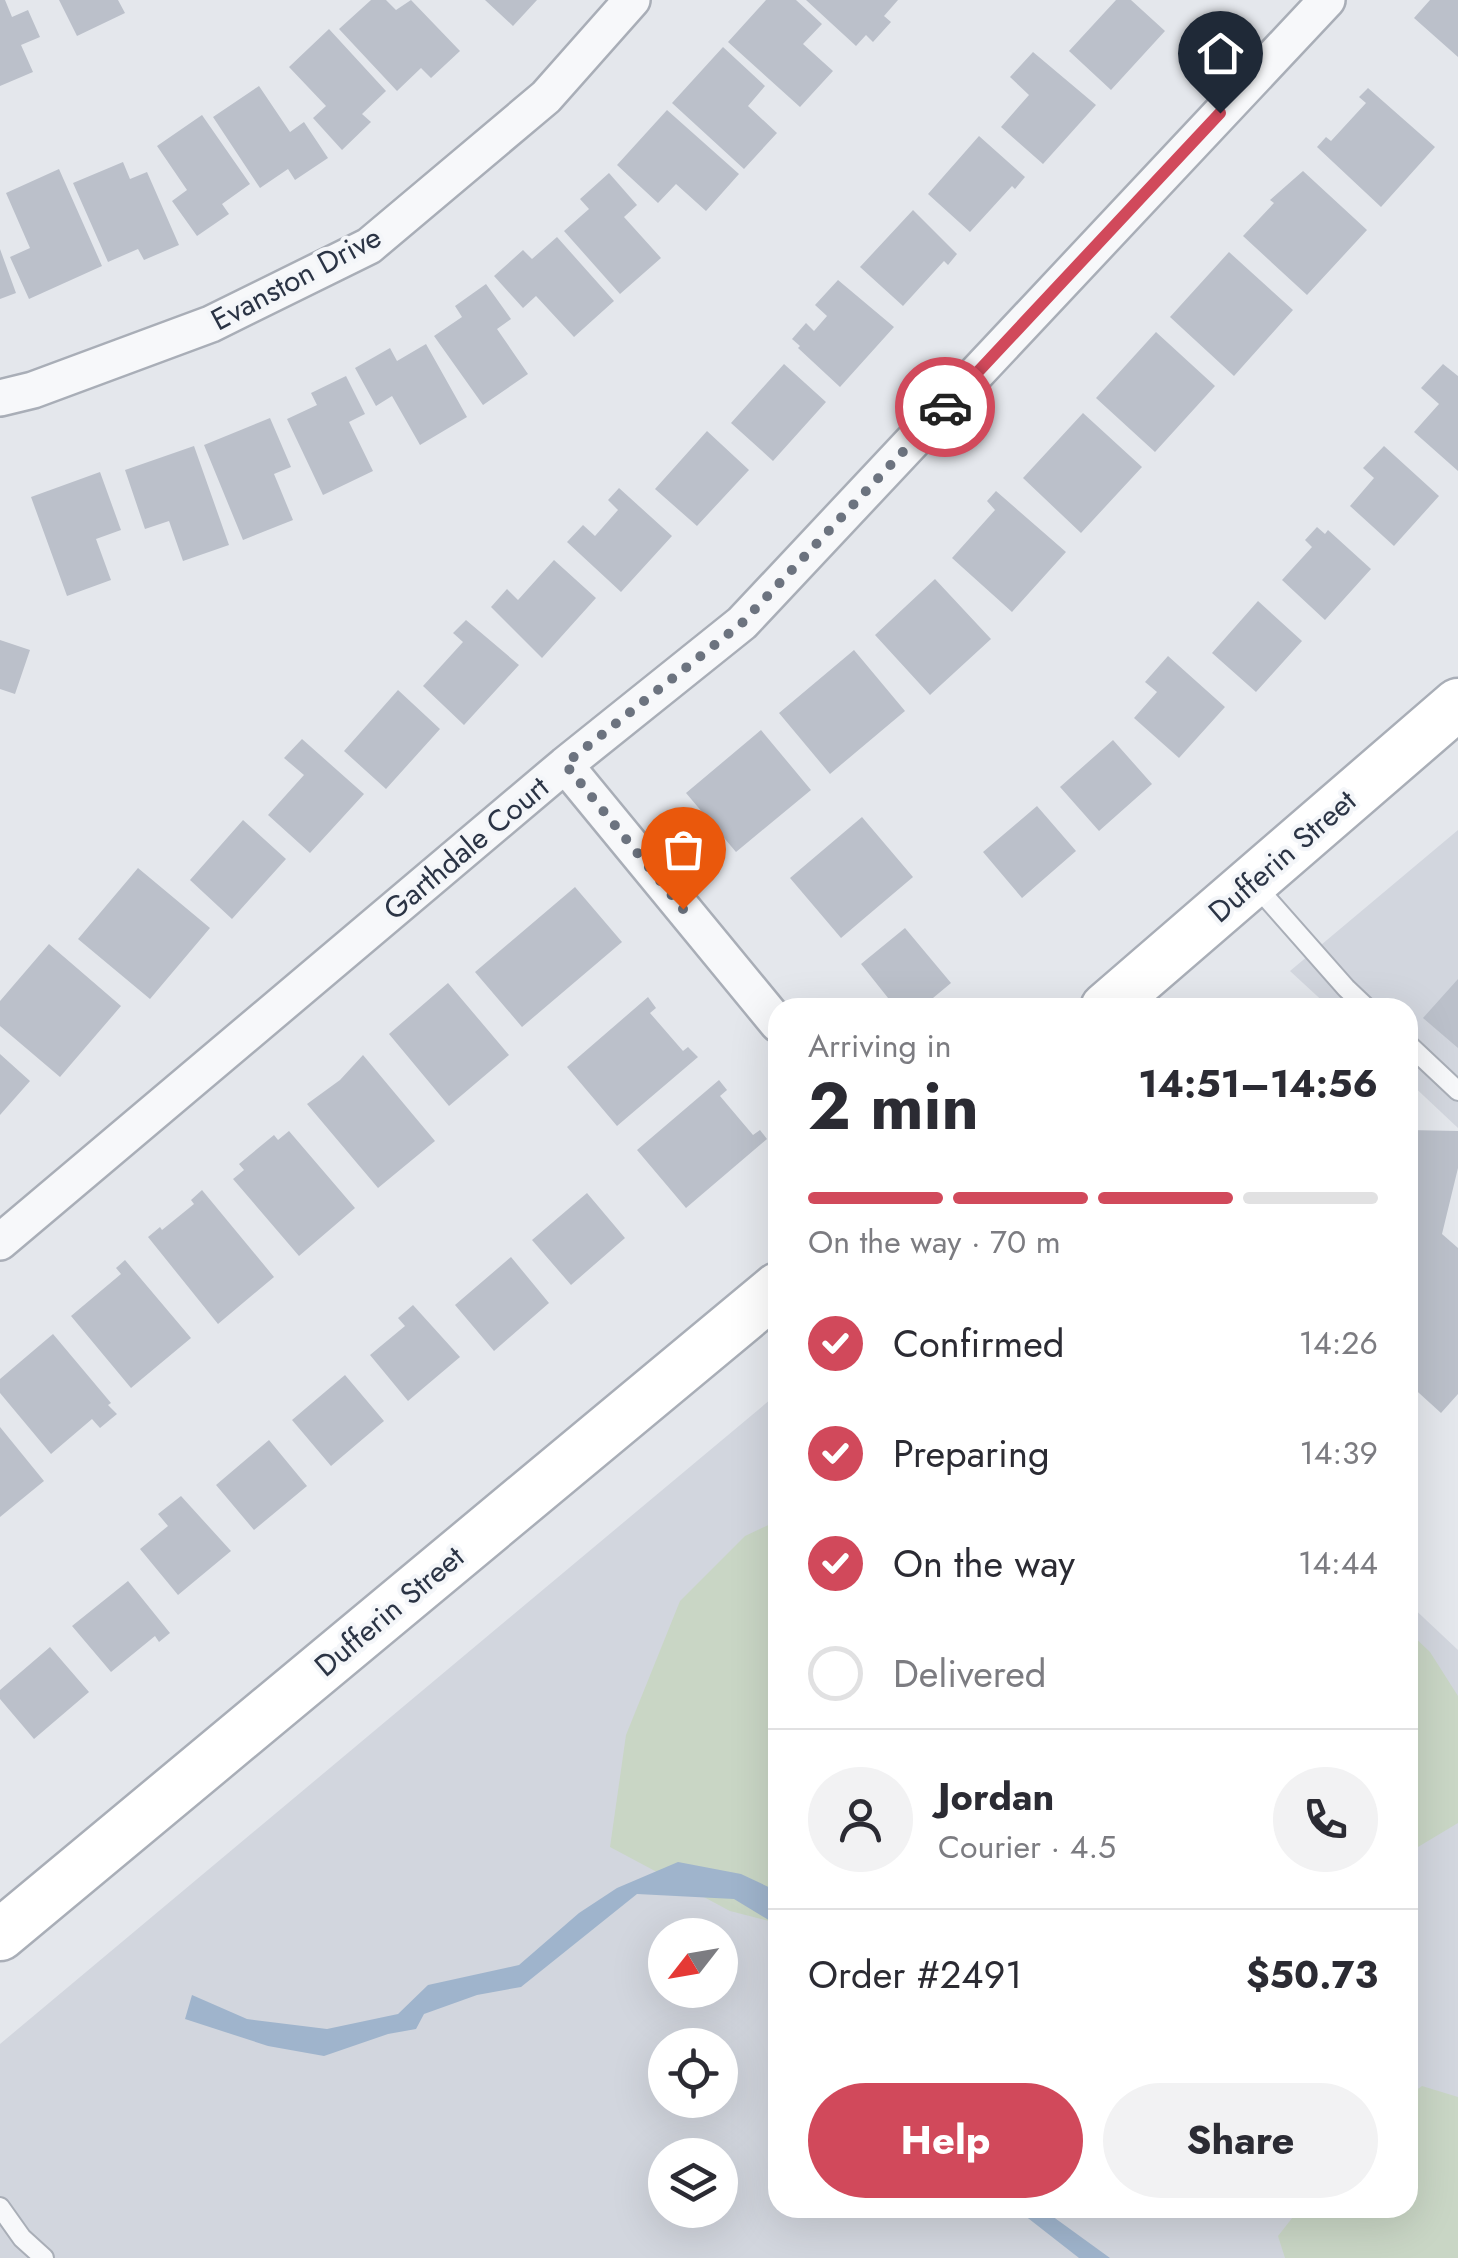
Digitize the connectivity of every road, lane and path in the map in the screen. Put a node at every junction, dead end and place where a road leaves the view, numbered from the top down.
1 (632, 0) edge
2 (1327, 0) edge
3 (0, 398) edge
4 (1458, 704) edge
5 (565, 764) junction
6 (1252, 882) junction
7 (1118, 998) edge
8 (1356, 998) edge
9 (768, 1012) edge
10 (1418, 1053) edge
11 (1458, 1091) edge
12 (0, 1242) edge
13 (768, 1296) edge
14 (0, 1935) edge
15 (0, 2207) edge
16 (44, 2258) edge

1 - 3 street, Evanston Drive
2 - 5 street, Garthdale Court
4 - 6 main road, Dufferin Street
5 - 9 street
5 - 12 street, Garthdale Court
6 - 7 main road, Dufferin Street
6 - 8 lane
10 - 11 lane
13 - 14 main road, Dufferin Street
15 - 16 lane

